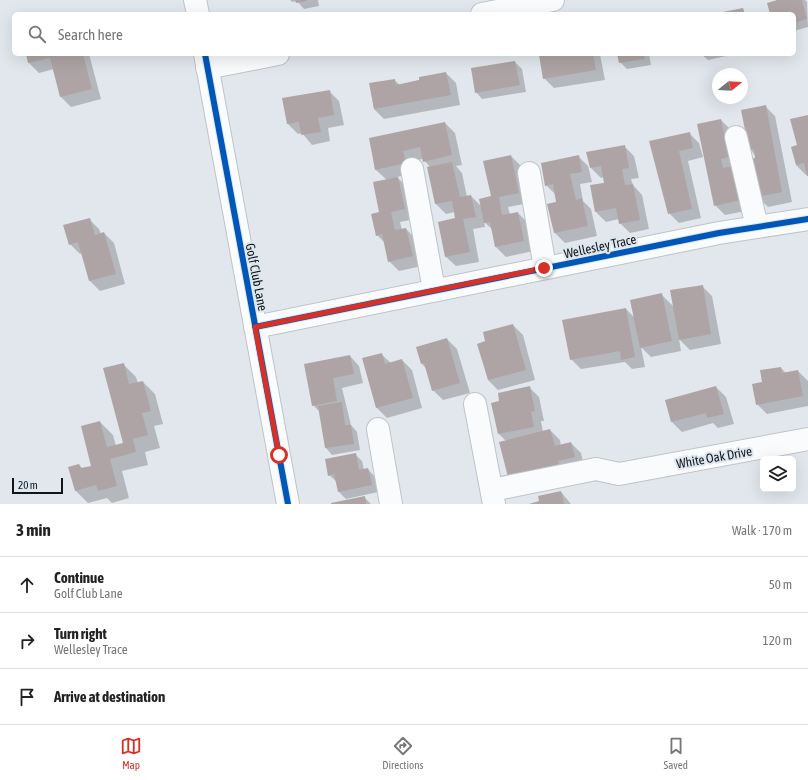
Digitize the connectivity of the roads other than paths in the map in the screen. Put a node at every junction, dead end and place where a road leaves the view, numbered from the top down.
1 (195, 0) edge
2 (553, 0) edge
3 (198, 12) edge
4 (492, 12) edge
5 (257, 56) edge
6 (206, 61) edge
7 (736, 137) dead end
8 (412, 170) dead end
9 (529, 173) dead end
10 (808, 219) edge
11 (757, 227) junction
12 (544, 268) junction
13 (434, 290) junction
14 (255, 327) junction
15 (475, 404) dead end
16 (378, 429) dead end
17 (808, 439) edge
18 (493, 497) edge
19 (288, 504) edge
20 (391, 504) edge

1 - 3 street
2 - 4 street
5 - 6 street
6 - 14 street, Golf Club Lane
7 - 11 street
8 - 13 street
9 - 12 street
10 - 11 street, Wellesley Trace
11 - 12 street, Wellesley Trace
12 - 13 street, Wellesley Trace
13 - 14 street, Wellesley Trace
14 - 19 street, Golf Club Lane
15 - 18 street
16 - 20 street
17 - 18 street, White Oak Drive

